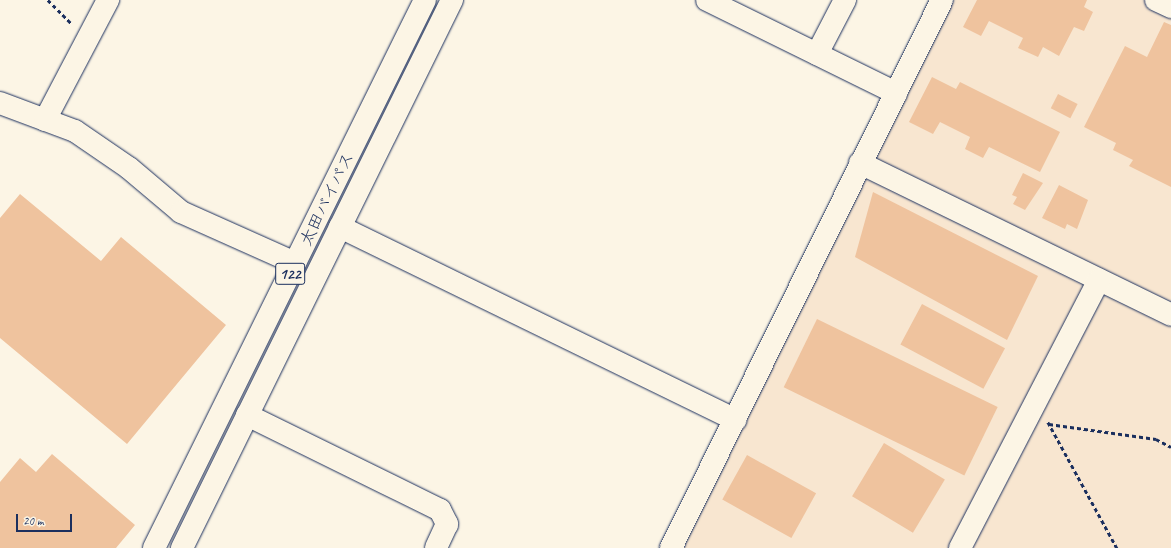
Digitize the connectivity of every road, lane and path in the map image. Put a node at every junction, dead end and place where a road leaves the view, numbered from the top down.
1 (48, 0) edge
2 (108, 0) edge
3 (425, 0) edge
4 (452, 0) edge
5 (707, 0) edge
6 (845, 0) edge
7 (942, 0) edge
8 (1156, 0) edge
9 (1171, 7) edge
10 (87, 38) junction
11 (817, 54) junction
12 (896, 93) junction
13 (0, 103) edge
14 (45, 120) junction
15 (860, 163) junction
16 (340, 228) junction
17 (295, 263) junction
18 (1099, 280) junction
19 (1171, 315) edge
20 (1036, 401) junction
21 (247, 415) junction
22 (735, 420) junction
23 (1049, 424) junction
24 (1171, 448) edge
25 (154, 548) edge
26 (182, 548) edge
27 (436, 548) edge
28 (671, 548) edge
29 (960, 548) edge
30 (1117, 548) edge

1 - 10 path
2 - 10 main road
3 - 17 main road, 太田バイパス / 122
4 - 16 main road, 太田バイパス / 122
5 - 11 main road
6 - 11 main road
7 - 12 main road
8 - 9 main road
10 - 14 main road
11 - 12 main road
12 - 15 main road
13 - 14 main road
14 - 17 main road
15 - 18 main road
15 - 22 main road
16 - 21 main road, 太田バイパス / 122
16 - 22 main road
17 - 25 main road, 太田バイパス / 122
18 - 19 main road
18 - 20 main road
20 - 23 path
20 - 29 main road
21 - 26 main road, 太田バイパス / 122
21 - 27 main road
22 - 28 main road
23 - 24 path
23 - 30 path

